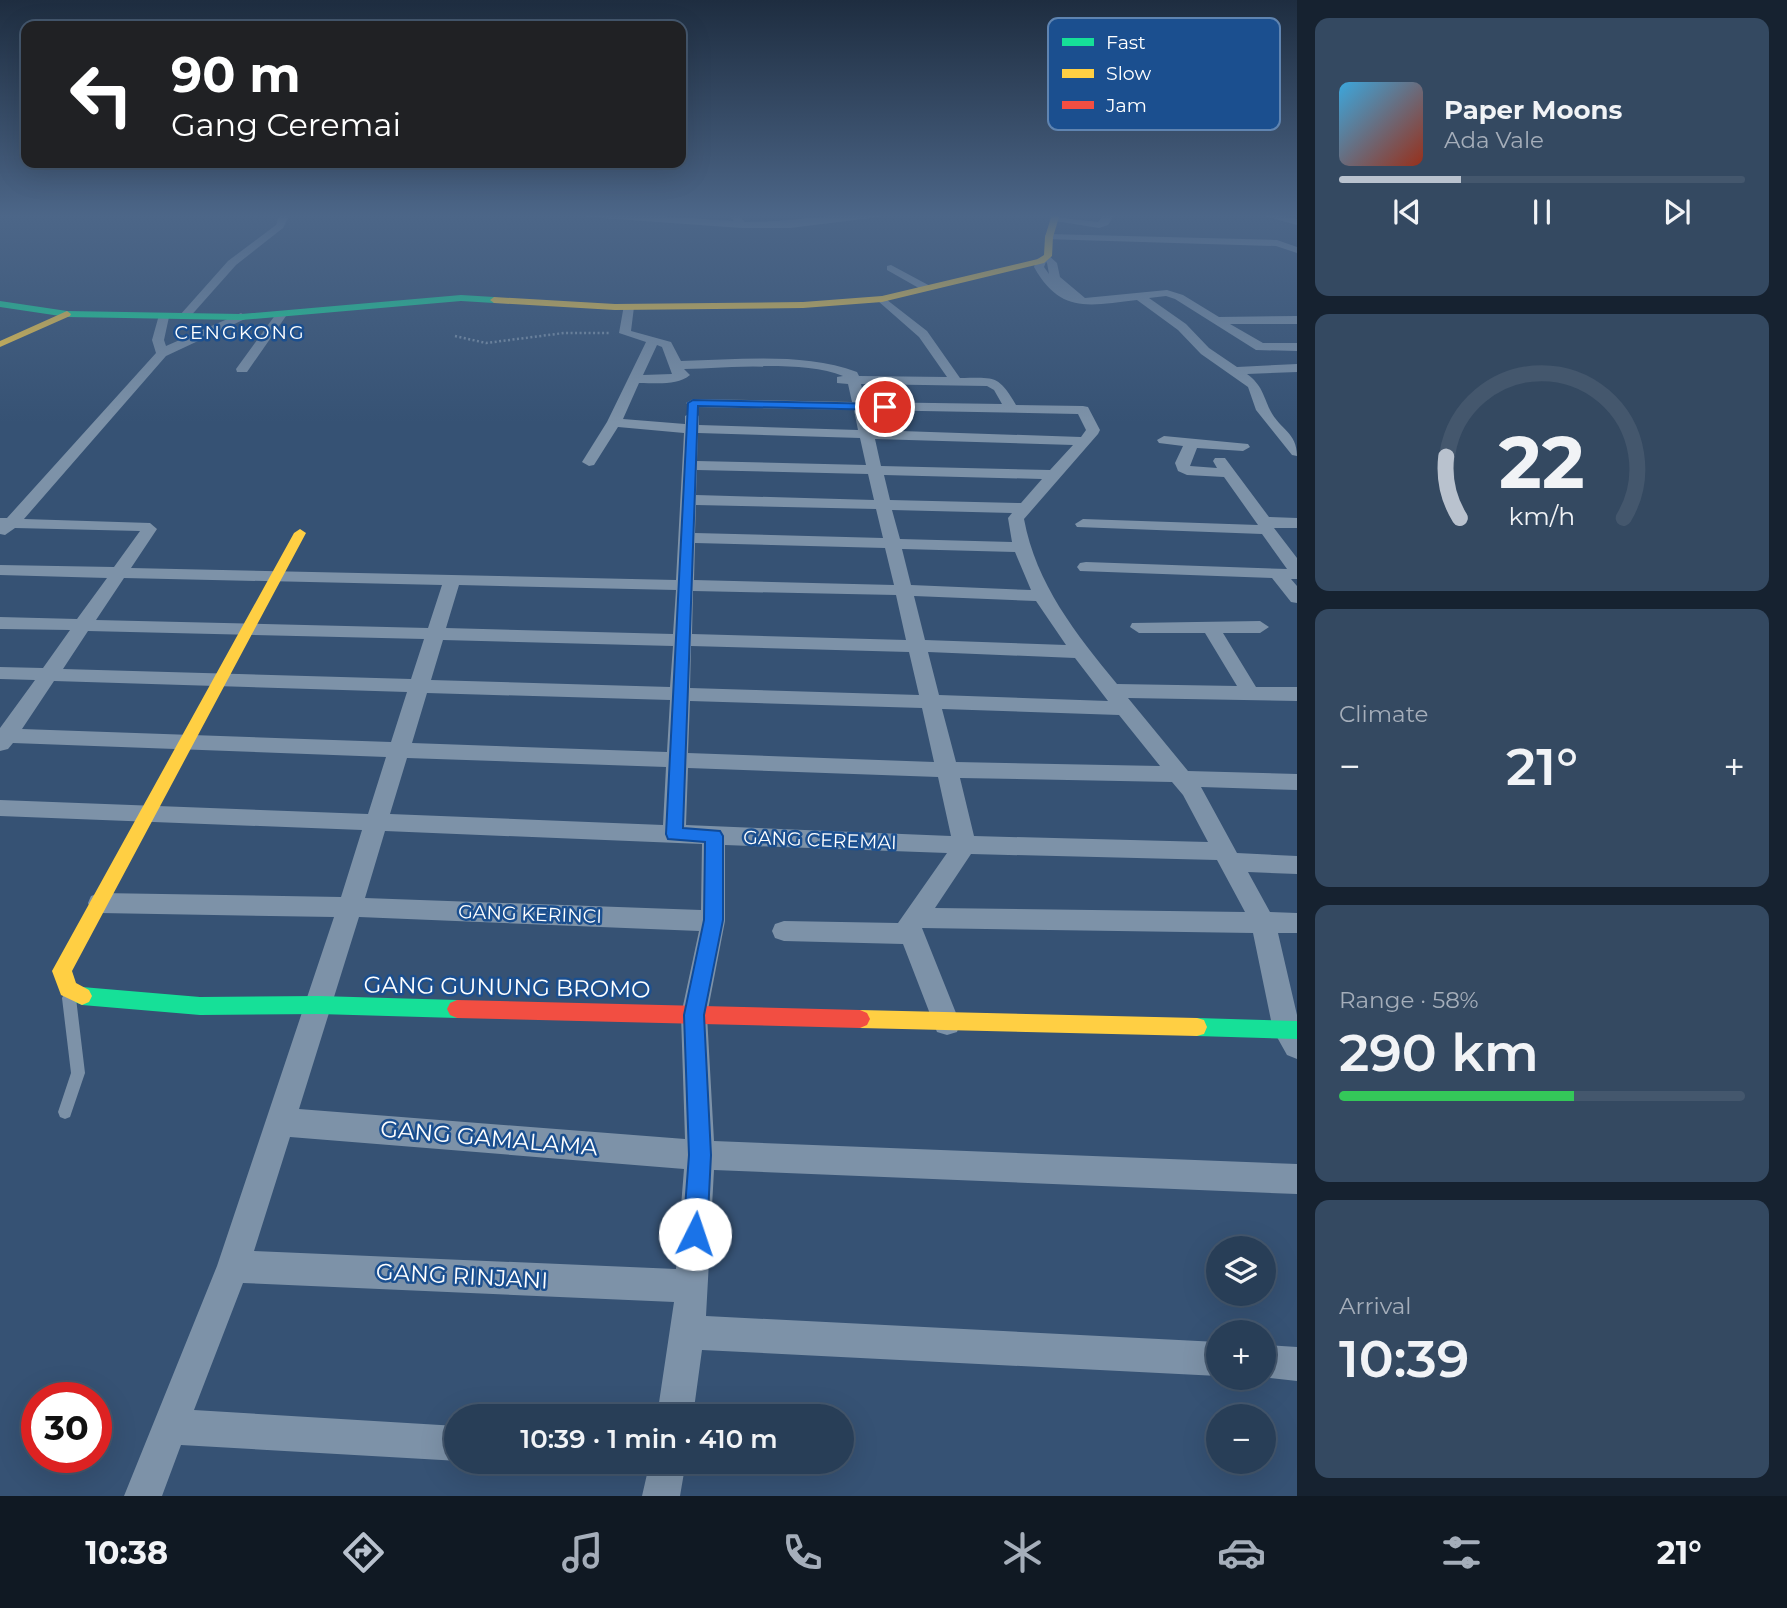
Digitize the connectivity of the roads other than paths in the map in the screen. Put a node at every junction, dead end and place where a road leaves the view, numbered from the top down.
1 (213, 284) edge
2 (919, 284) edge
3 (948, 284) edge
4 (1056, 284) edge
5 (928, 289) junction
6 (1139, 296) junction
7 (882, 299) junction
8 (0, 304) edge
9 (628, 307) junction
10 (67, 314) junction
11 (280, 316) junction
12 (163, 317) junction
13 (184, 317) junction
14 (241, 317) junction
15 (1297, 320) edge
16 (1216, 321) junction
17 (653, 340) junction
18 (0, 344) edge
19 (1297, 347) edge
20 (162, 353) junction
21 (1297, 368) edge
22 (242, 369) dead end
23 (1236, 371) junction
24 (685, 372) junction
25 (634, 379) junction
26 (854, 380) junction
27 (955, 380) junction
28 (693, 403) junction
29 (860, 407) junction
30 (1011, 408) junction
31 (614, 422) junction
32 (691, 429) junction
33 (867, 436) junction
34 (1164, 440) dead end
35 (1084, 441) junction
36 (1192, 443) junction
37 (1209, 445) junction
38 (1243, 447) dead end
39 (1297, 452) edge
40 (589, 462) dead end
41 (690, 465) junction
42 (875, 470) junction
43 (1229, 473) junction
44 (1053, 474) junction
45 (689, 500) junction
46 (884, 505) junction
47 (1022, 508) junction
48 (1297, 523) edge
49 (1083, 524) dead end
50 (4, 527) edge
51 (1266, 527) junction
52 (300, 533) dead end
53 (687, 538) junction
54 (893, 543) junction
55 (1021, 547) junction
56 (1086, 567) dead end
57 (0, 570) edge
58 (1297, 572) edge
59 (116, 573) junction
60 (1278, 574) junction
61 (276, 575) junction
62 (452, 580) junction
63 (685, 585) junction
64 (904, 590) junction
65 (1042, 596) junction
66 (1297, 598) edge
67 (0, 623) edge
68 (85, 625) junction
69 (1139, 627) dead end
70 (1260, 627) dead end
71 (1211, 628) junction
72 (248, 629) junction
73 (435, 634) junction
74 (683, 640) junction
75 (917, 646) junction
76 (1080, 652) junction
77 (0, 673) edge
78 (50, 674) junction
79 (219, 680) junction
80 (418, 687) junction
81 (1112, 691) junction
82 (1251, 694) junction
83 (1297, 694) edge
84 (681, 695) junction
85 (931, 702) junction
86 (1126, 708) junction
87 (3, 738) edge
88 (185, 744) junction
89 (397, 751) junction
90 (678, 760) junction
91 (947, 770) junction
92 (1178, 777) junction
93 (1297, 782) edge
94 (0, 808) edge
95 (149, 812) junction
96 (374, 823) junction
97 (674, 834) junction
98 (714, 836) junction
99 (965, 845) junction
100 (1227, 857) junction
101 (1297, 865) edge
102 (100, 903) junction
103 (347, 907) junction
104 (713, 920) junction
105 (1264, 922) junction
106 (1297, 923) edge
107 (912, 926) junction
108 (784, 931) dead end
109 (68, 992) junction
110 (319, 1005) junction
111 (694, 1015) junction
112 (947, 1023) junction
113 (1294, 1035) edge
114 (65, 1112) dead end
115 (279, 1122) junction
116 (700, 1155) junction
117 (1297, 1179) edge
118 (233, 1266) junction
119 (691, 1286) junction
120 (688, 1332) junction
121 (1206, 1358) edge
122 (1276, 1363) edge
123 (1297, 1364) edge
124 (677, 1404) edge
125 (170, 1426) junction
126 (444, 1443) edge
127 (665, 1474) edge
128 (143, 1496) edge
129 (661, 1496) edge

1 - 13 street
2 - 5 street
3 - 5 street
4 - 6 street
5 - 7 street
6 - 16 street
6 - 23 street
7 - 9 street
7 - 27 street
8 - 10 street
9 - 11 street
9 - 17 street
10 - 12 street
10 - 18 street
11 - 14 street
11 - 22 street
12 - 13 street
12 - 20 street
13 - 14 street
14 - 20 street
15 - 16 street
16 - 19 street
17 - 24 street
17 - 25 street
20 - 50 street
21 - 23 street
23 - 39 street
24 - 25 street
24 - 26 street
24 - 28 street
25 - 31 street
26 - 27 street
26 - 29 street
27 - 30 street
28 - 29 street
28 - 32 street
29 - 30 street
29 - 33 street
30 - 35 street
31 - 32 street
31 - 40 street
32 - 33 street
32 - 41 street
33 - 35 street
33 - 42 street
34 - 36 street
35 - 44 street
36 - 37 street
36 - 43 street
37 - 38 street
37 - 43 street
41 - 42 street
41 - 45 street
42 - 44 street
42 - 46 street
43 - 51 street
44 - 47 street
45 - 46 street
45 - 53 street
46 - 47 street
46 - 54 street
47 - 55 street
48 - 51 street
49 - 51 street
50 - 59 street
51 - 58 street
52 - 61 street
53 - 54 street
53 - 63 street
54 - 55 street
54 - 64 street
55 - 65 street
56 - 60 street
57 - 59 street
58 - 60 street
59 - 61 street
59 - 68 street
60 - 66 street
61 - 62 street
61 - 72 street
62 - 63 street
62 - 73 street
63 - 64 street
63 - 74 street
64 - 65 street
64 - 75 street
65 - 76 street
67 - 68 street
68 - 72 street
68 - 78 street
69 - 71 street
70 - 71 street
71 - 82 street
72 - 73 street
72 - 79 street
73 - 74 street
73 - 80 street
74 - 75 street
74 - 84 street
75 - 76 street
75 - 85 street
76 - 81 street
77 - 78 street
78 - 79 street
78 - 87 street
79 - 80 street
79 - 88 street
80 - 84 street
80 - 89 street
81 - 82 street
81 - 86 street
82 - 83 street
84 - 85 street
84 - 90 street
85 - 86 street
85 - 91 street
86 - 92 street
87 - 88 street
88 - 89 street
88 - 95 street
89 - 90 street
89 - 96 street
90 - 91 street
90 - 97 street
91 - 92 street
91 - 99 street
92 - 93 street
92 - 100 street
94 - 95 street, GANG CEREMAI
95 - 96 street, GANG CEREMAI
95 - 102 street
96 - 97 street, GANG CEREMAI
96 - 103 street
97 - 98 street, GANG CEREMAI
98 - 99 street, GANG CEREMAI
98 - 104 street
99 - 100 street, GANG CEREMAI
99 - 107 street
100 - 101 street, GANG CEREMAI
100 - 105 street
102 - 103 street, GANG KERINCI
102 - 109 street
103 - 104 street, GANG KERINCI
103 - 110 street
104 - 111 street
105 - 106 street
105 - 107 street
105 - 113 street
107 - 108 street
107 - 112 street
109 - 110 street, GANG GUNUNG BROMO
109 - 114 lane
110 - 111 street, GANG GUNUNG BROMO
110 - 115 street
111 - 112 street, GANG GUNUNG BROMO
111 - 116 street
112 - 113 street, GANG GUNUNG BROMO
115 - 116 street, GANG GAMALAMA
115 - 118 street
116 - 117 street, GANG GAMALAMA
116 - 119 street
118 - 119 street, GANG RINJANI
118 - 125 street
119 - 120 street
120 - 121 street
120 - 124 street
122 - 123 street
125 - 126 street
125 - 128 street
127 - 129 street

